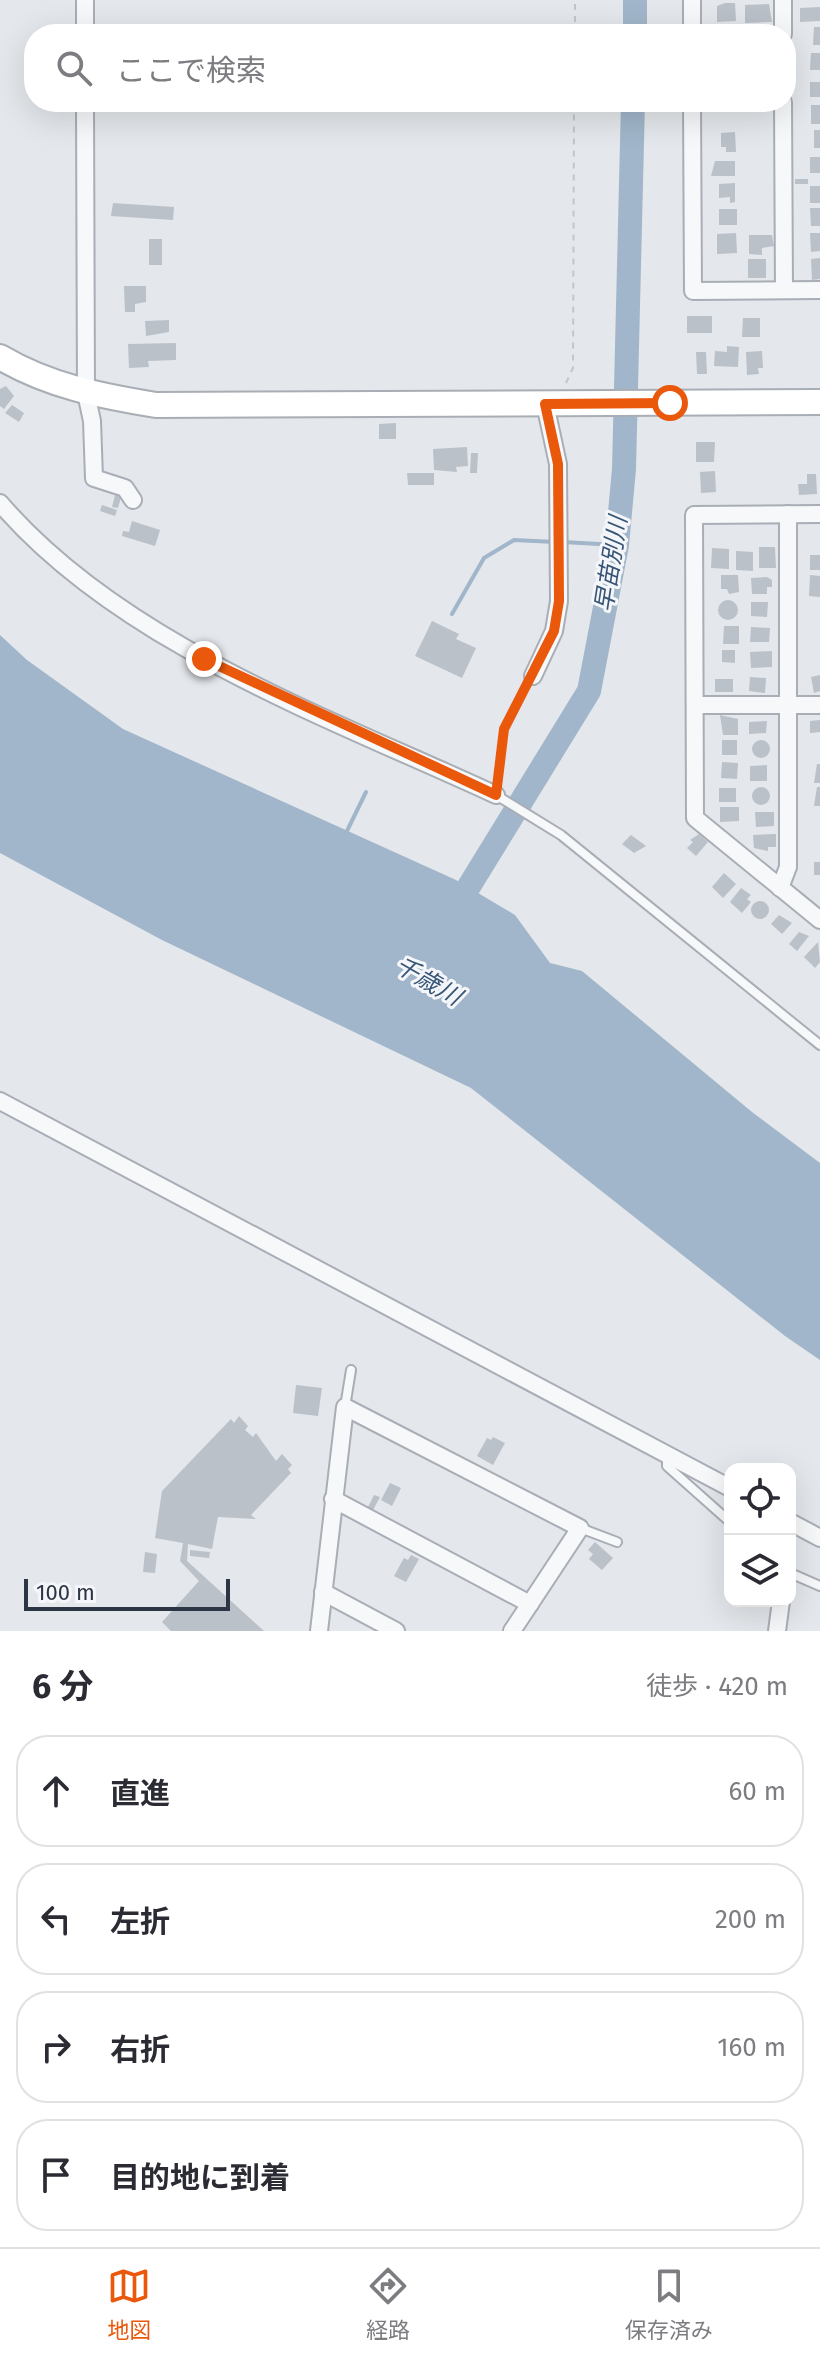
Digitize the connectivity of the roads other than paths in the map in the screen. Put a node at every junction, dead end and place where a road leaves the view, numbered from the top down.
1 (85, 0) edge
2 (692, 0) edge
3 (783, 0) edge
4 (85, 24) edge
5 (692, 24) edge
6 (783, 24) edge
7 (85, 112) edge
8 (692, 112) edge
9 (783, 112) edge
10 (784, 290) junction
11 (820, 290) edge
12 (0, 357) edge
13 (86, 393) junction
14 (820, 402) edge
15 (554, 404) junction
16 (133, 500) dead end
17 (0, 503) edge
18 (788, 514) junction
19 (820, 514) edge
20 (533, 676) road end
21 (695, 705) junction
22 (820, 705) edge
23 (788, 707) junction
24 (496, 795) joint
25 (780, 888) junction
26 (820, 920) edge
27 (820, 1045) edge
28 (0, 1101) edge
29 (351, 1370) dead end
30 (345, 1407) junction
31 (667, 1453) junction
32 (724, 1485) edge
33 (333, 1499) junction
34 (724, 1517) edge
35 (796, 1525) edge
36 (580, 1528) junction
37 (820, 1538) edge
38 (617, 1542) dead end
39 (796, 1576) edge
40 (820, 1586) edge
41 (323, 1592) junction
42 (530, 1604) junction
43 (780, 1607) edge
44 (319, 1631) edge
45 (396, 1631) edge
46 (512, 1631) edge
47 (777, 1631) edge

1 - 4 street
2 - 5 street
3 - 6 street
7 - 13 street
8 - 10 street
9 - 10 street
10 - 11 street
12 - 13 street
13 - 15 street
13 - 16 street
14 - 15 street
15 - 20 street
17 - 24 street
18 - 19 street
18 - 21 street
18 - 23 street
21 - 23 street
21 - 25 street
22 - 23 street
23 - 25 street
24 - 27 lane
25 - 26 street
28 - 31 street
29 - 30 lane
30 - 33 street
30 - 36 street
31 - 32 street
31 - 34 lane
33 - 41 street
33 - 42 street
35 - 37 street
36 - 38 lane
36 - 42 street
39 - 40 lane
41 - 44 street
41 - 45 street
42 - 46 street
43 - 47 street

